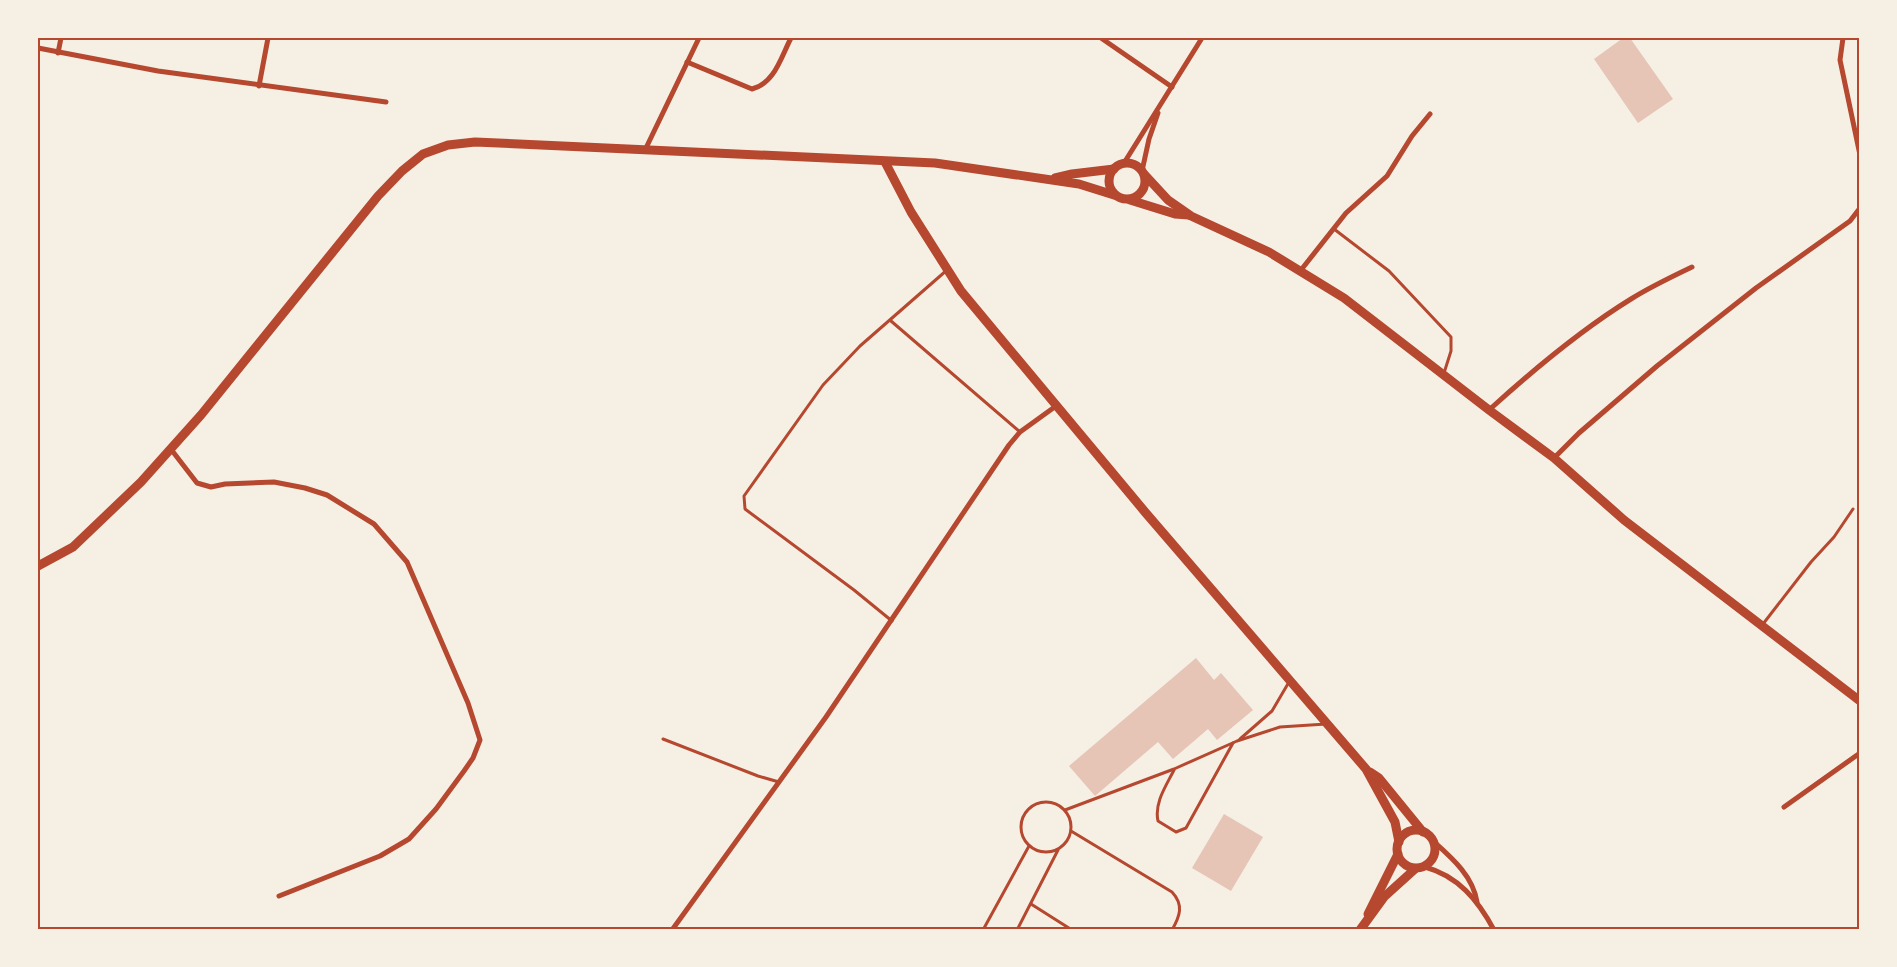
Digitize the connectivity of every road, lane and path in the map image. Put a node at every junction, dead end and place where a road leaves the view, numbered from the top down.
1 (61, 38) edge
2 (268, 38) edge
3 (699, 38) edge
4 (791, 38) edge
5 (1102, 38) edge
6 (1202, 38) edge
7 (1842, 38) edge
8 (38, 48) edge
9 (58, 53) junction
10 (687, 62) junction
11 (259, 86) junction
12 (1172, 88) junction
13 (386, 102) dead end
14 (1160, 108) junction
15 (1430, 114) dead end
16 (645, 150) junction
17 (1860, 155) edge
18 (885, 162) junction
19 (1124, 164) junction
20 (1114, 169) junction
21 (1143, 173) junction
22 (1052, 179) junction
23 (1114, 194) junction
24 (1130, 200) junction
25 (1860, 208) edge
26 (1191, 216) junction
27 (1334, 229) junction
28 (1692, 266) dead end
29 (947, 269) junction
30 (1301, 270) junction
31 (891, 321) junction
32 (1443, 374) junction
33 (1056, 406) junction
34 (1489, 410) junction
35 (1020, 432) junction
36 (170, 448) junction
37 (1554, 458) junction
38 (1853, 509) dead end
39 (38, 566) edge
40 (892, 621) junction
41 (1762, 626) junction
42 (1290, 680) junction
43 (1859, 700) edge
44 (1327, 724) junction
45 (663, 739) dead end
46 (1235, 742) junction
47 (1860, 753) edge
48 (1174, 769) junction
49 (1366, 769) junction
50 (780, 782) junction
51 (1784, 807) dead end
52 (1065, 810) junction
53 (1071, 831) junction
54 (1423, 832) junction
55 (1434, 841) junction
56 (1399, 842) junction
57 (1029, 846) junction
58 (1058, 849) junction
59 (1398, 854) junction
60 (1425, 867) junction
61 (1415, 869) junction
62 (279, 896) dead end
63 (1477, 902) junction
64 (1031, 904) junction
65 (1362, 926) edge
66 (672, 930) edge
67 (983, 930) edge
68 (1018, 930) edge
69 (1072, 930) edge
70 (1172, 930) edge
71 (1494, 930) edge

1 - 9 street
2 - 11 street
3 - 10 street
4 - 10 street
5 - 12 street
6 - 12 street
7 - 17 street
8 - 9 street
9 - 11 street
10 - 16 street
11 - 13 street
12 - 14 street
14 - 19 street
14 - 21 street
15 - 27 street
16 - 18 street
16 - 36 street
18 - 22 street
18 - 29 street
19 - 20 street
19 - 21 street
20 - 22 street
20 - 23 street
21 - 24 street
21 - 26 street
22 - 23 street
23 - 24 street
24 - 26 street
25 - 37 street
26 - 30 street
27 - 30 street
27 - 32 lane
28 - 34 street
29 - 31 lane
29 - 33 street
30 - 32 street
31 - 35 lane
31 - 40 lane
32 - 34 street
33 - 35 street
33 - 42 street
34 - 37 street
35 - 40 street
36 - 39 street
36 - 62 street
37 - 41 street
38 - 41 lane
40 - 50 street
41 - 43 street
42 - 44 street
42 - 46 lane
44 - 46 lane
44 - 49 street
45 - 50 lane
46 - 48 lane
46 - 48 lane
47 - 51 street
48 - 52 lane
49 - 54 street
49 - 56 street
50 - 66 street
52 - 53 lane
52 - 57 lane
53 - 58 lane
53 - 70 lane
54 - 55 street
54 - 56 street
55 - 60 street
55 - 63 street
56 - 59 street
57 - 58 lane
57 - 67 lane
58 - 64 lane
59 - 61 street
59 - 65 street
60 - 61 street
60 - 63 street
61 - 65 street
63 - 71 street
64 - 68 lane
64 - 69 lane

